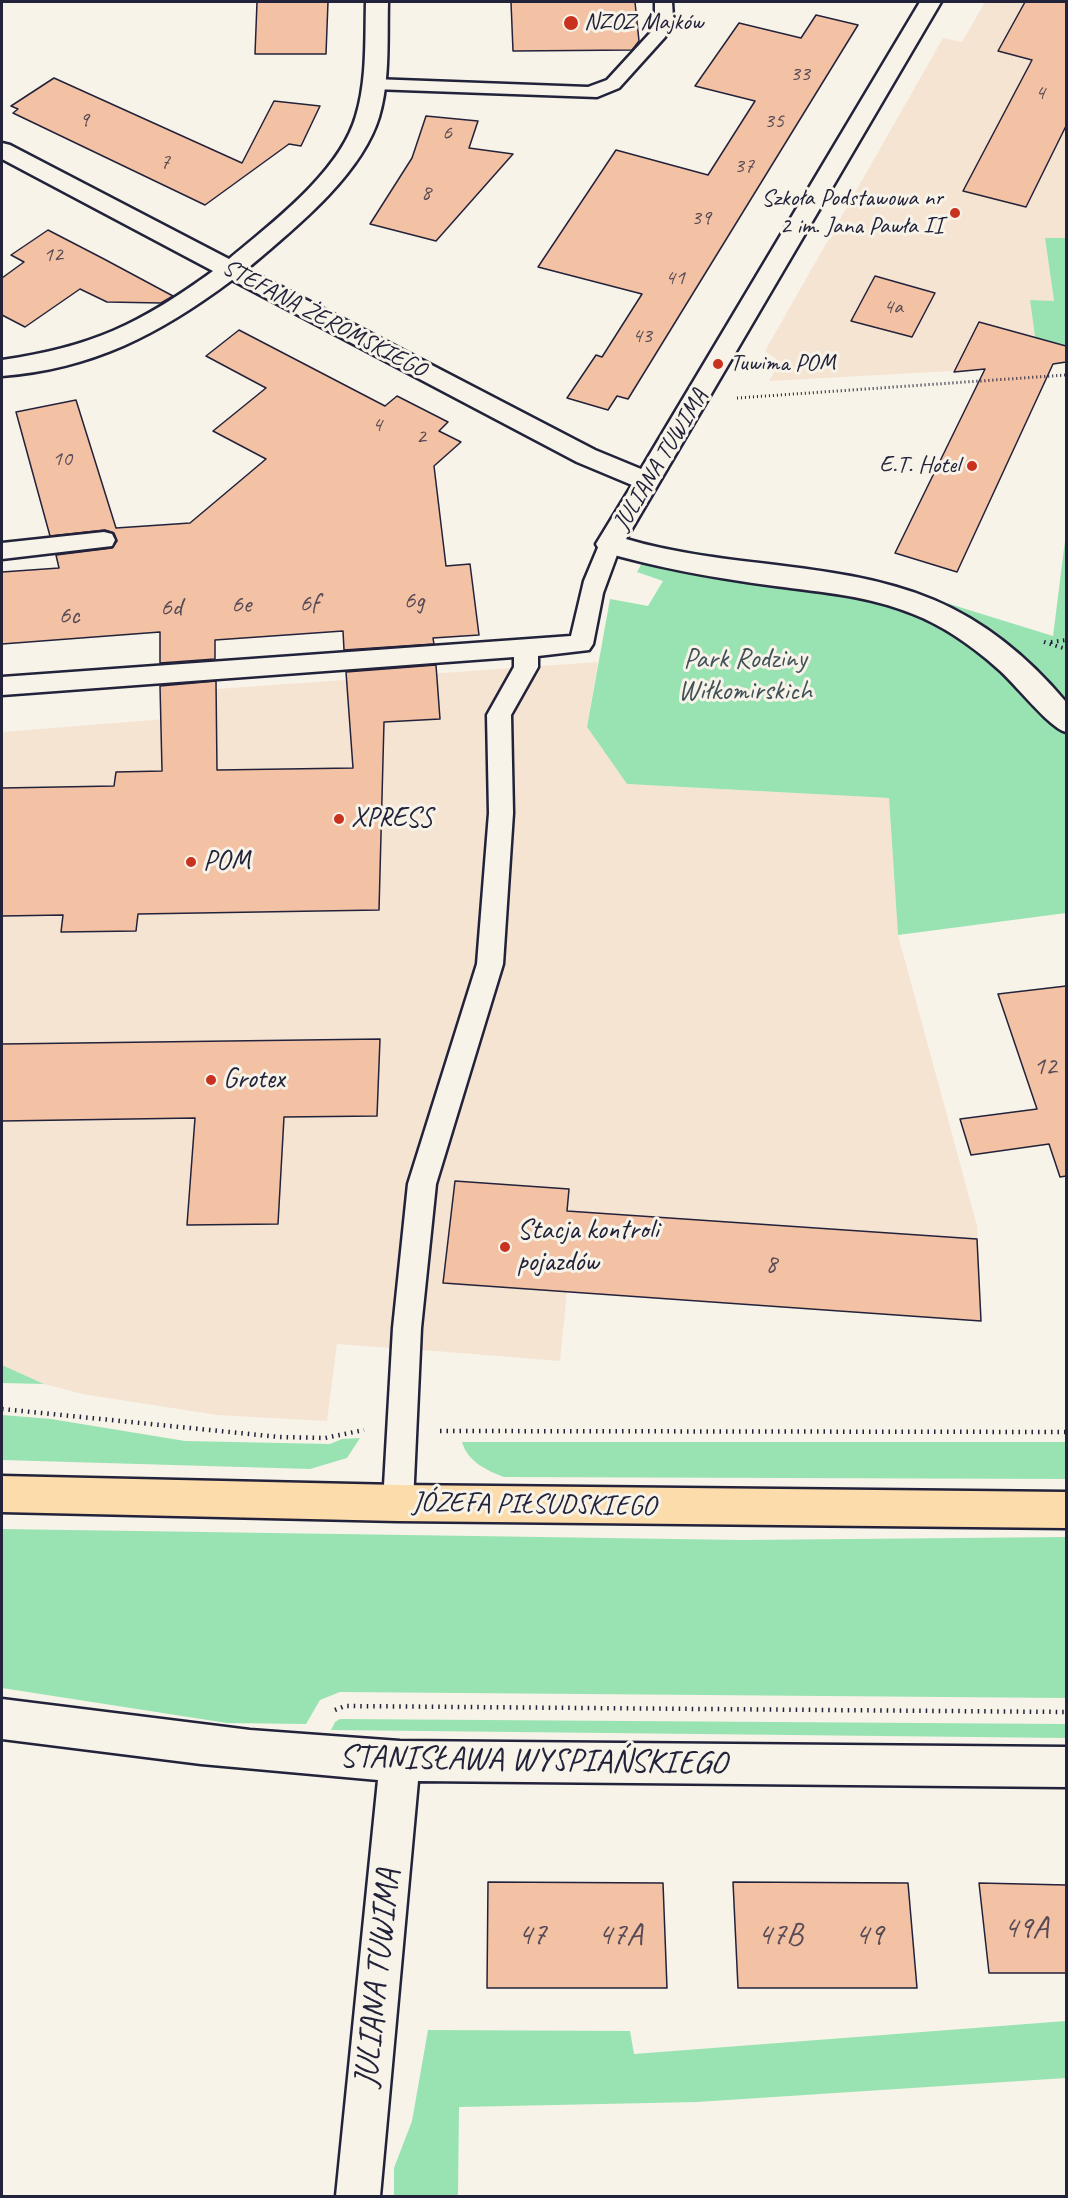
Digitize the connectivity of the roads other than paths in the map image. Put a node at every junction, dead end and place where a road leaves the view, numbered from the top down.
1 (376, 2) edge
2 (663, 2) edge
3 (931, 2) edge
4 (373, 84) junction
5 (2, 150) edge
6 (230, 271) junction
7 (2, 368) edge
8 (649, 482) junction
9 (104, 540) dead end
10 (610, 544) junction
11 (2, 551) edge
12 (526, 648) junction
13 (2, 686) edge
14 (1066, 721) edge
15 (2, 1494) edge
16 (398, 1503) junction
17 (1066, 1510) edge
18 (2, 1719) edge
19 (400, 1761) junction
20 (1066, 1767) edge
21 (358, 2196) edge

1 - 4 street
2 - 4 lane
3 - 8 street, JULIANA TUWIMA
4 - 6 street
5 - 6 street, STEFANA ŻEROMSKIEGO
6 - 7 street
6 - 8 street, STEFANA ŻEROMSKIEGO
8 - 10 street, JULIANA TUWIMA
9 - 11 lane
10 - 12 lane
10 - 14 street, JULIANA TUWIMA
12 - 13 lane
12 - 16 lane
15 - 16 main road, JÓZEFA PIŁSUDSKIEGO
16 - 17 main road, JÓZEFA PIŁSUDSKIEGO
18 - 19 street, STANISŁAWA WYSPIAŃSKIEGO
19 - 20 street, STANISŁAWA WYSPIAŃSKIEGO
19 - 21 street, JULIANA TUWIMA

